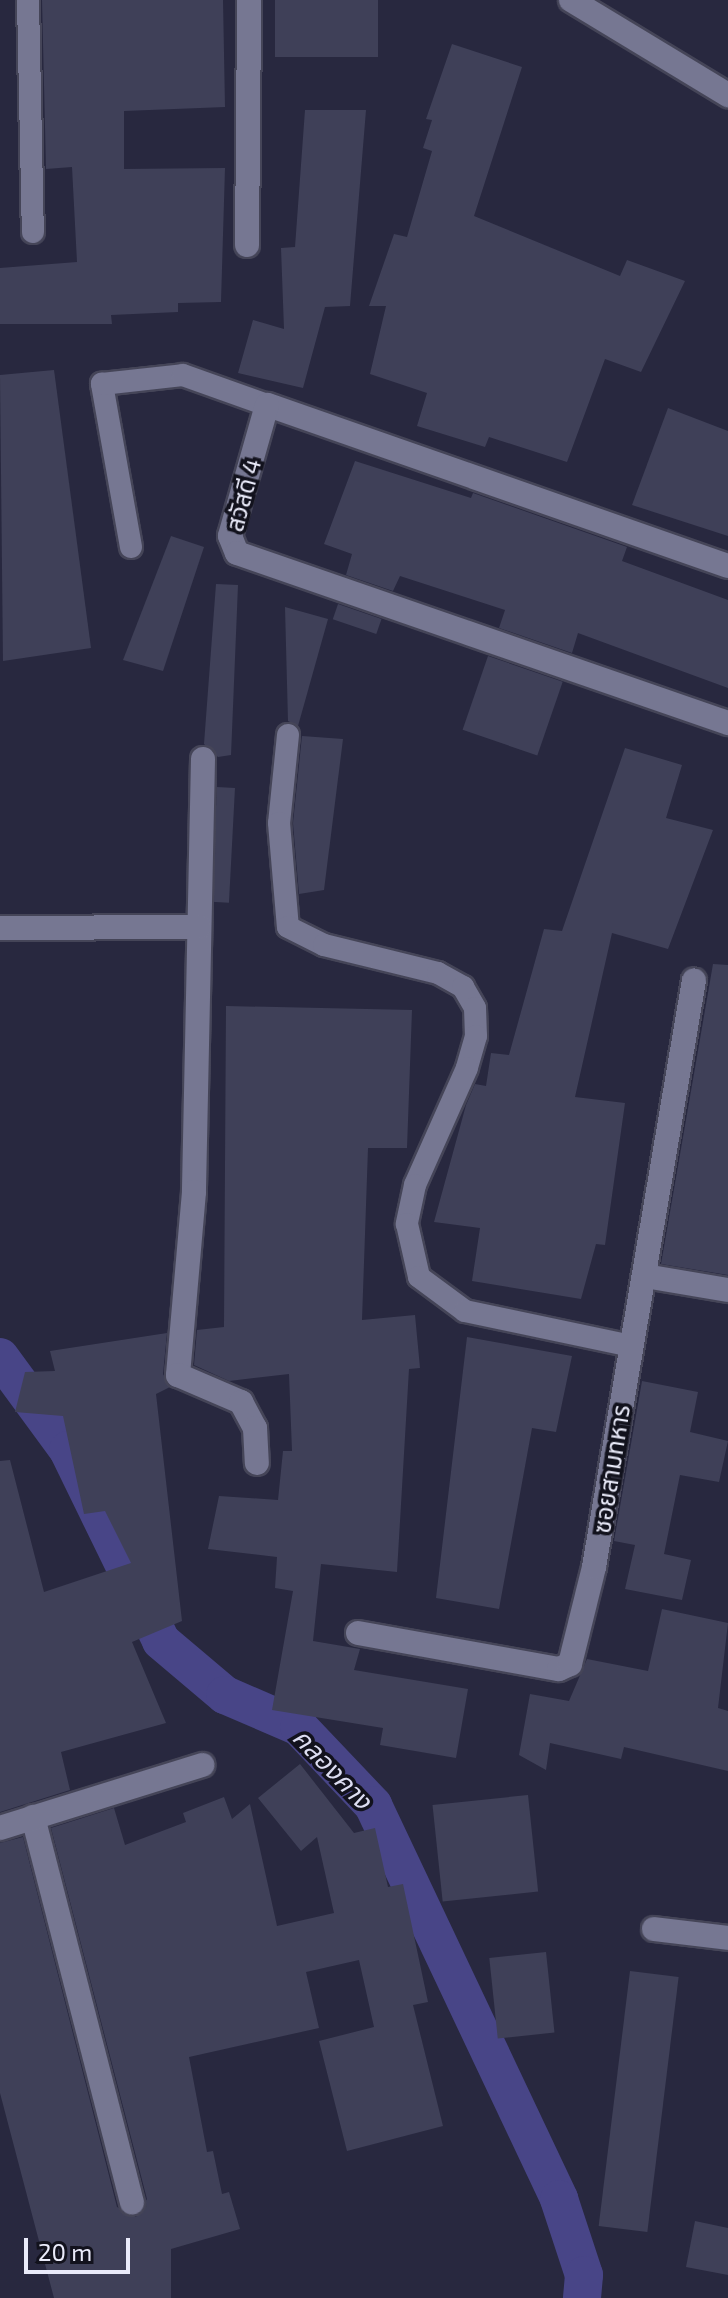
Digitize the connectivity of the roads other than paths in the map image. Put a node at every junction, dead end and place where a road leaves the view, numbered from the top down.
1 (28, 0) edge
2 (249, 0) edge
3 (571, 0) edge
4 (594, 7) edge
5 (728, 95) edge
6 (33, 232) dead end
7 (247, 245) dead end
8 (267, 405) junction
9 (131, 547) dead end
10 (728, 566) edge
11 (728, 723) edge
12 (288, 735) dead end
13 (203, 759) dead end
14 (199, 927) junction
15 (0, 928) edge
16 (694, 980) dead end
17 (645, 1276) junction
18 (728, 1290) edge
19 (631, 1346) junction
20 (257, 1463) dead end
21 (358, 1633) dead end
22 (202, 1765) dead end
23 (33, 1817) junction
24 (0, 1828) edge
25 (654, 1929) dead end
26 (728, 1938) edge
27 (132, 2203) dead end

1 - 6 lane
2 - 7 street
3 - 4 street
4 - 5 street
8 - 9 lane
8 - 10 street
8 - 11 street, สวัสดี 4
12 - 19 lane
13 - 14 street
14 - 15 street
14 - 20 street
16 - 17 street, ซอยสามทหาร
17 - 18 street
17 - 19 street, ซอยสามทหาร
19 - 21 street, ซอยสามทหาร
22 - 23 street
23 - 24 street
23 - 27 street
25 - 26 street

